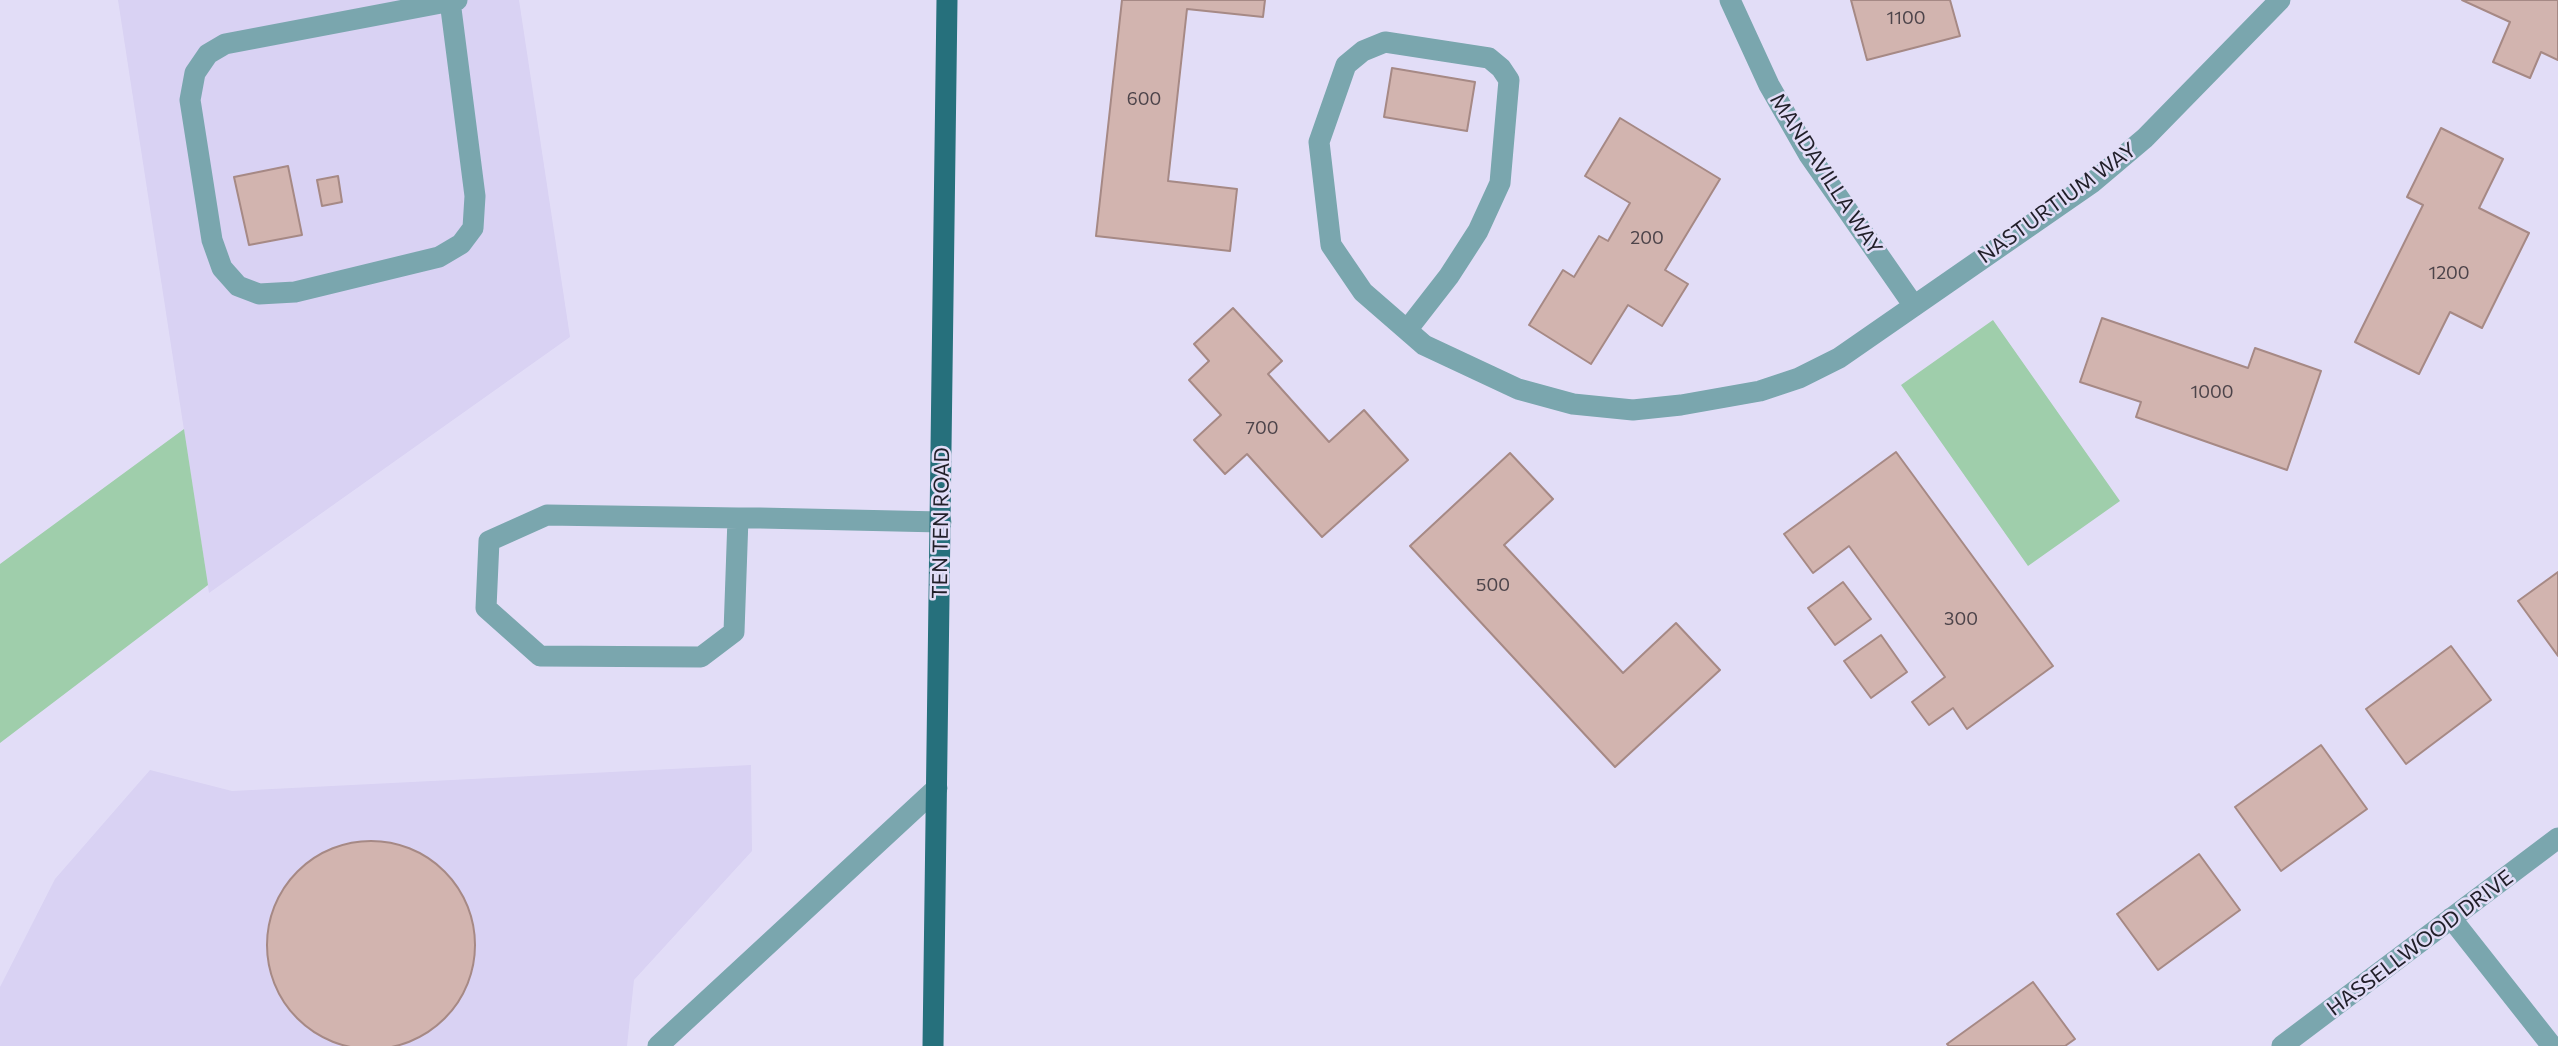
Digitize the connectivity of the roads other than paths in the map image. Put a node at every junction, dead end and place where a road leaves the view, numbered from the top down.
1 (947, 0) edge
2 (1730, 0) edge
3 (2280, 0) edge
4 (454, 1) edge
5 (1914, 306) junction
6 (1407, 330) junction
7 (738, 518) junction
8 (941, 523) junction
9 (937, 788) junction
10 (2558, 838) edge
11 (2451, 918) junction
12 (658, 1046) edge
13 (933, 1046) edge
14 (2282, 1046) edge
15 (2552, 1046) edge

1 - 8 main road, TEN TEN ROAD
2 - 5 street, MANDAVILLA WAY
3 - 5 street, NASTURTIUM WAY
4 - 4 street
5 - 6 street, NASTURTIUM WAY
6 - 6 street, NASTURTIUM WAY
7 - 7 street
7 - 8 street
8 - 9 main road, TEN TEN ROAD
9 - 12 street
9 - 13 main road, TEN TEN ROAD
10 - 11 street, HASSELLWOOD DRIVE
11 - 14 street, HASSELLWOOD DRIVE
11 - 15 street

